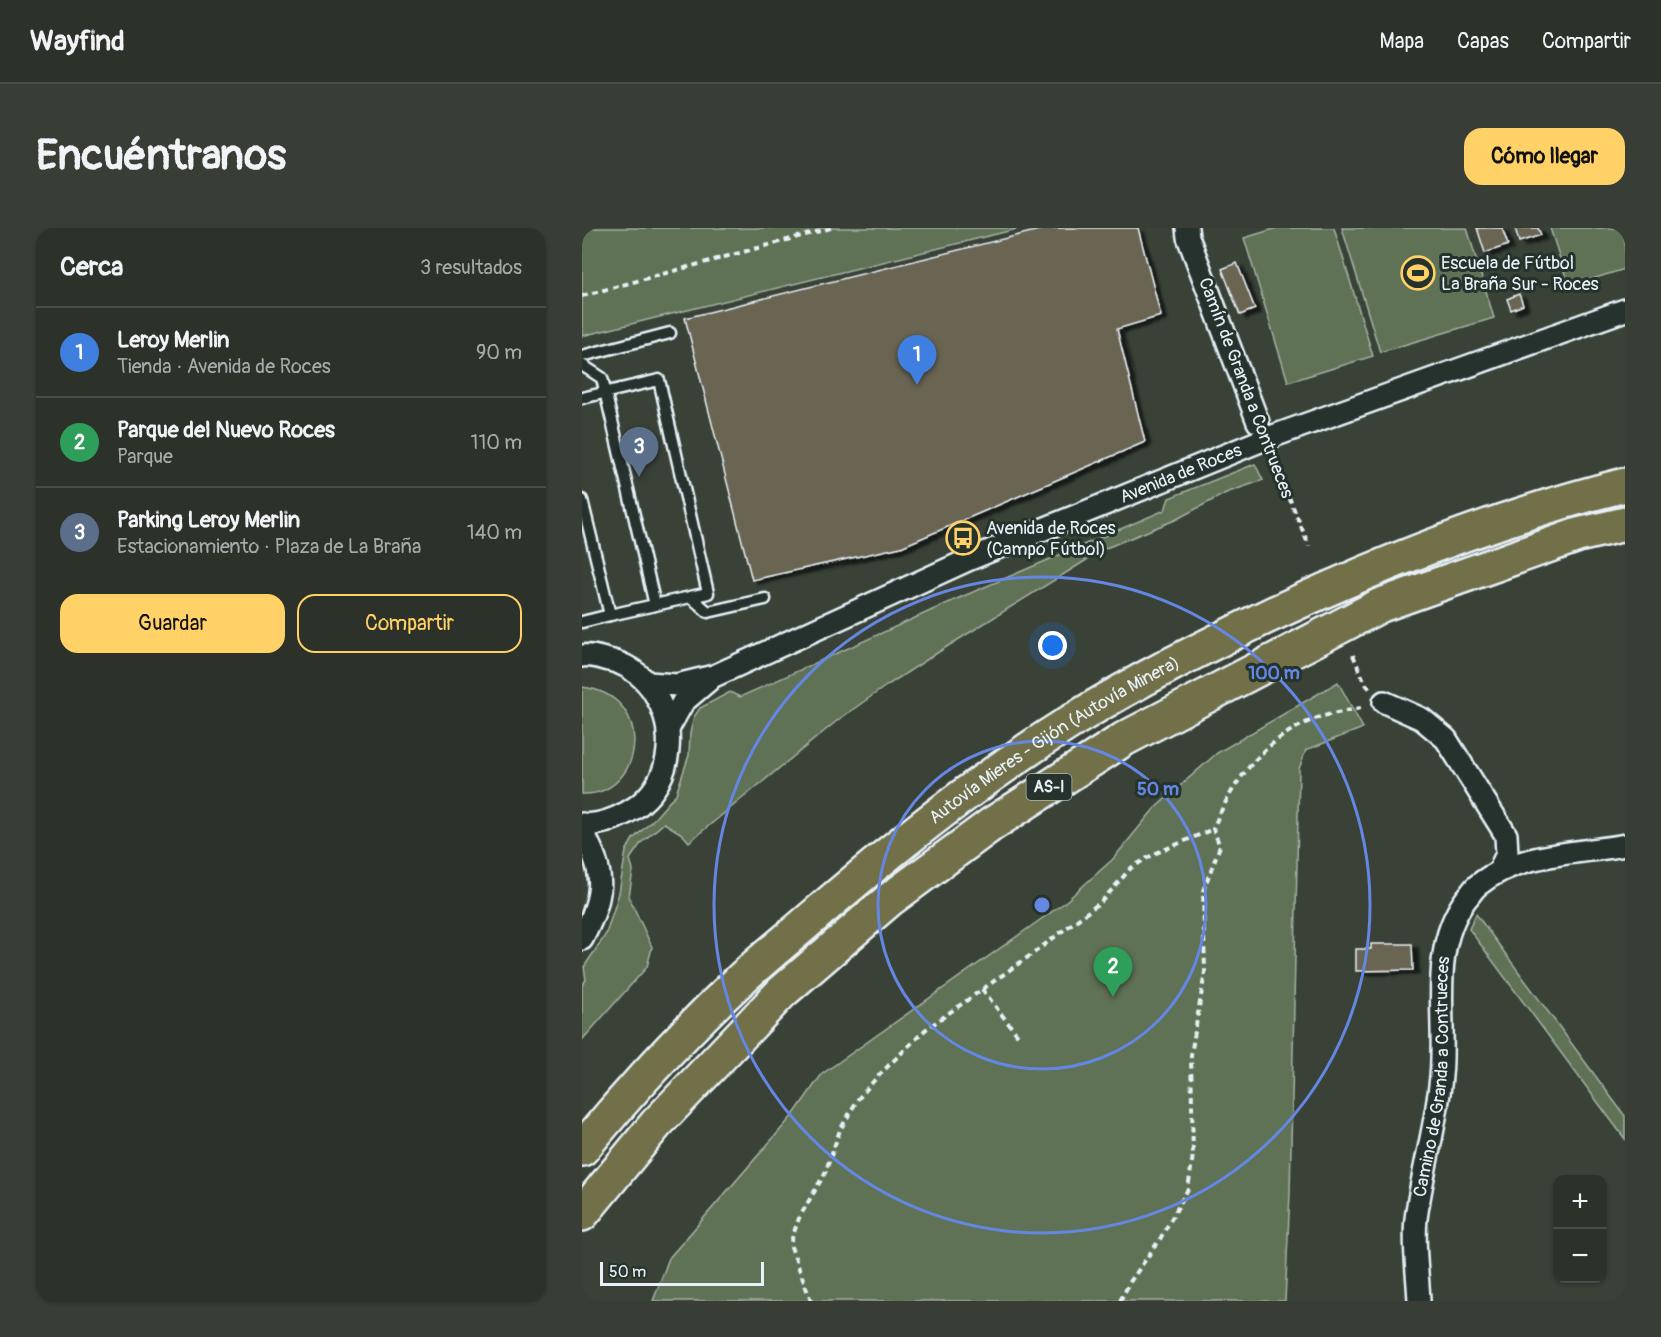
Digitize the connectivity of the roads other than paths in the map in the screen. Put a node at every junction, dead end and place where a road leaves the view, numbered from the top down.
1 (1187, 228) edge
2 (1625, 310) edge
3 (670, 333) dead end
4 (582, 356) edge
5 (582, 365) edge
6 (606, 392) junction
7 (582, 398) edge
8 (1262, 430) junction
9 (1625, 465) edge
10 (1625, 485) edge
11 (582, 500) edge
12 (1625, 524) edge
13 (691, 597) junction
14 (765, 599) dead end
15 (655, 605) junction
16 (610, 615) junction
17 (582, 622) edge
18 (1194, 652) junction
19 (582, 656) edge
20 (714, 676) junction
21 (648, 683) junction
22 (1384, 702) road end
23 (669, 727) junction
24 (582, 824) edge
25 (582, 832) edge
26 (1625, 846) edge
27 (1500, 871) junction
28 (582, 939) edge
29 (582, 1149) edge
30 (582, 1214) edge
31 (1419, 1301) edge

1 - 8 street, Camín de Granda a Contrueces
2 - 8 street, Avenida de Roces
3 - 4 lane
5 - 6 lane
6 - 7 lane
6 - 13 lane
6 - 15 lane
8 - 20 street, Avenida de Roces
9 - 18 highway
10 - 18 highway, Autovía Mieres - Gijón (Autovía Minera) / AS-I
11 - 16 lane
12 - 30 highway, AS-I
13 - 14 lane
13 - 15 lane
15 - 16 lane
16 - 17 lane
18 - 29 highway, Autovía Mieres - Gijón (Autovía Minera) / AS-I
19 - 21 street
20 - 21 street, Avenida de Roces
20 - 23 street, Avenida de Roces
21 - 23 street
22 - 27 street
23 - 24 street
25 - 28 street
26 - 27 street, Camino de Granda a Contrueces
27 - 31 street, Camino de Granda a Contrueces

